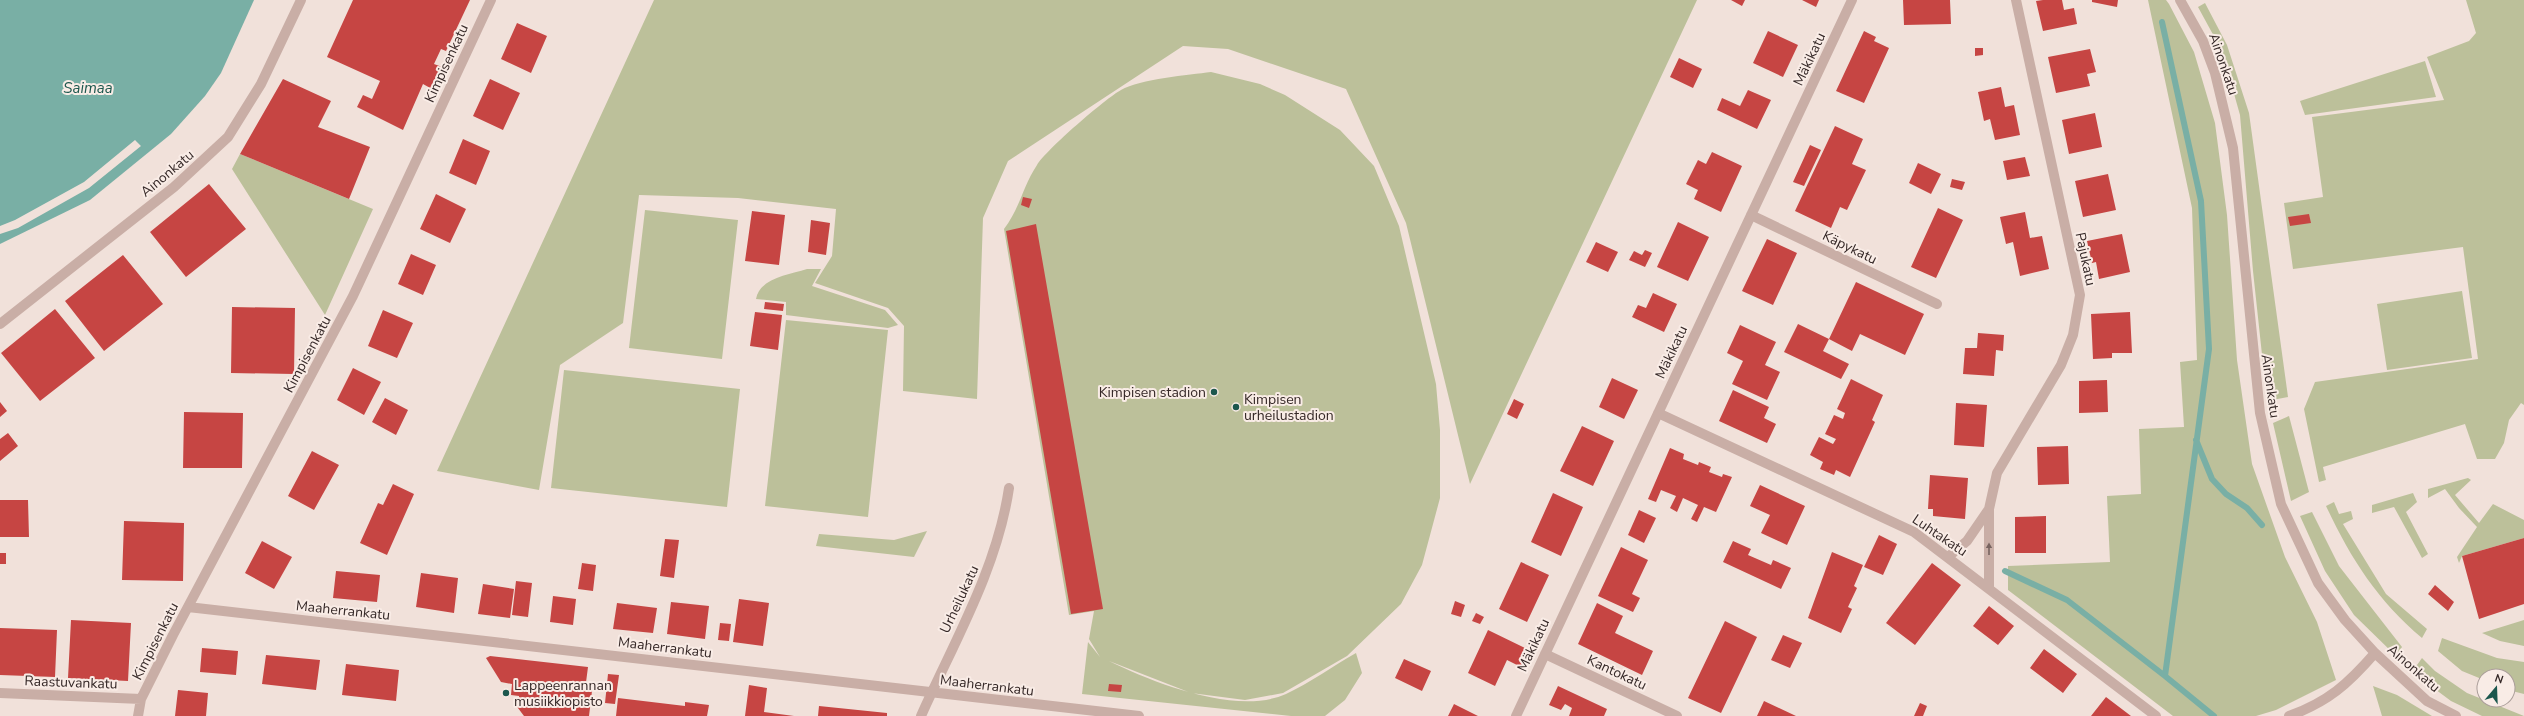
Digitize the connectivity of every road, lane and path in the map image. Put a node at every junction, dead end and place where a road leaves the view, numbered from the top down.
1 (301, 0) edge
2 (491, 0) edge
3 (1852, 0) edge
4 (2016, 0) edge
5 (2180, 0) edge
6 (1751, 215) junction
7 (1937, 304) dead end
8 (0, 324) edge
9 (1658, 413) junction
10 (1009, 488) dead end
11 (1989, 509) junction
12 (1948, 557) junction
13 (1990, 588) junction
14 (188, 607) junction
15 (2375, 653) junction
16 (1545, 654) junction
17 (932, 692) junction
18 (0, 693) edge
19 (141, 699) junction
20 (138, 716) edge
21 (921, 716) edge
22 (1139, 716) edge
23 (1516, 716) edge
24 (1677, 716) edge
25 (2156, 716) edge
26 (2289, 716) edge
27 (2456, 716) edge

1 - 8 street, Ainonkatu
2 - 14 street, Kimpisenkatu
3 - 6 street, Mäkikatu
4 - 11 street, Pajukatu
5 - 15 street, Ainonkatu
6 - 7 street, Käpykatu
6 - 9 street, Mäkikatu
9 - 12 street, Luhtakatu
9 - 16 street, Mäkikatu
10 - 17 street, Urheilukatu
11 - 12 street, Pajukatu
13 -> 11 street, Pajukatu
12 - 13 street, Luhtakatu
13 - 25 street, Luhtakatu
14 - 17 street, Maaherrankatu
14 - 19 street, Kimpisenkatu
15 - 26 street
15 - 27 street, Ainonkatu
16 - 23 street, Mäkikatu
16 - 24 street, Kantokatu
17 - 21 street, Urheilukatu
17 - 22 street, Maaherrankatu
18 - 19 street, Raastuvankatu
19 - 20 street, Kimpisenkatu

